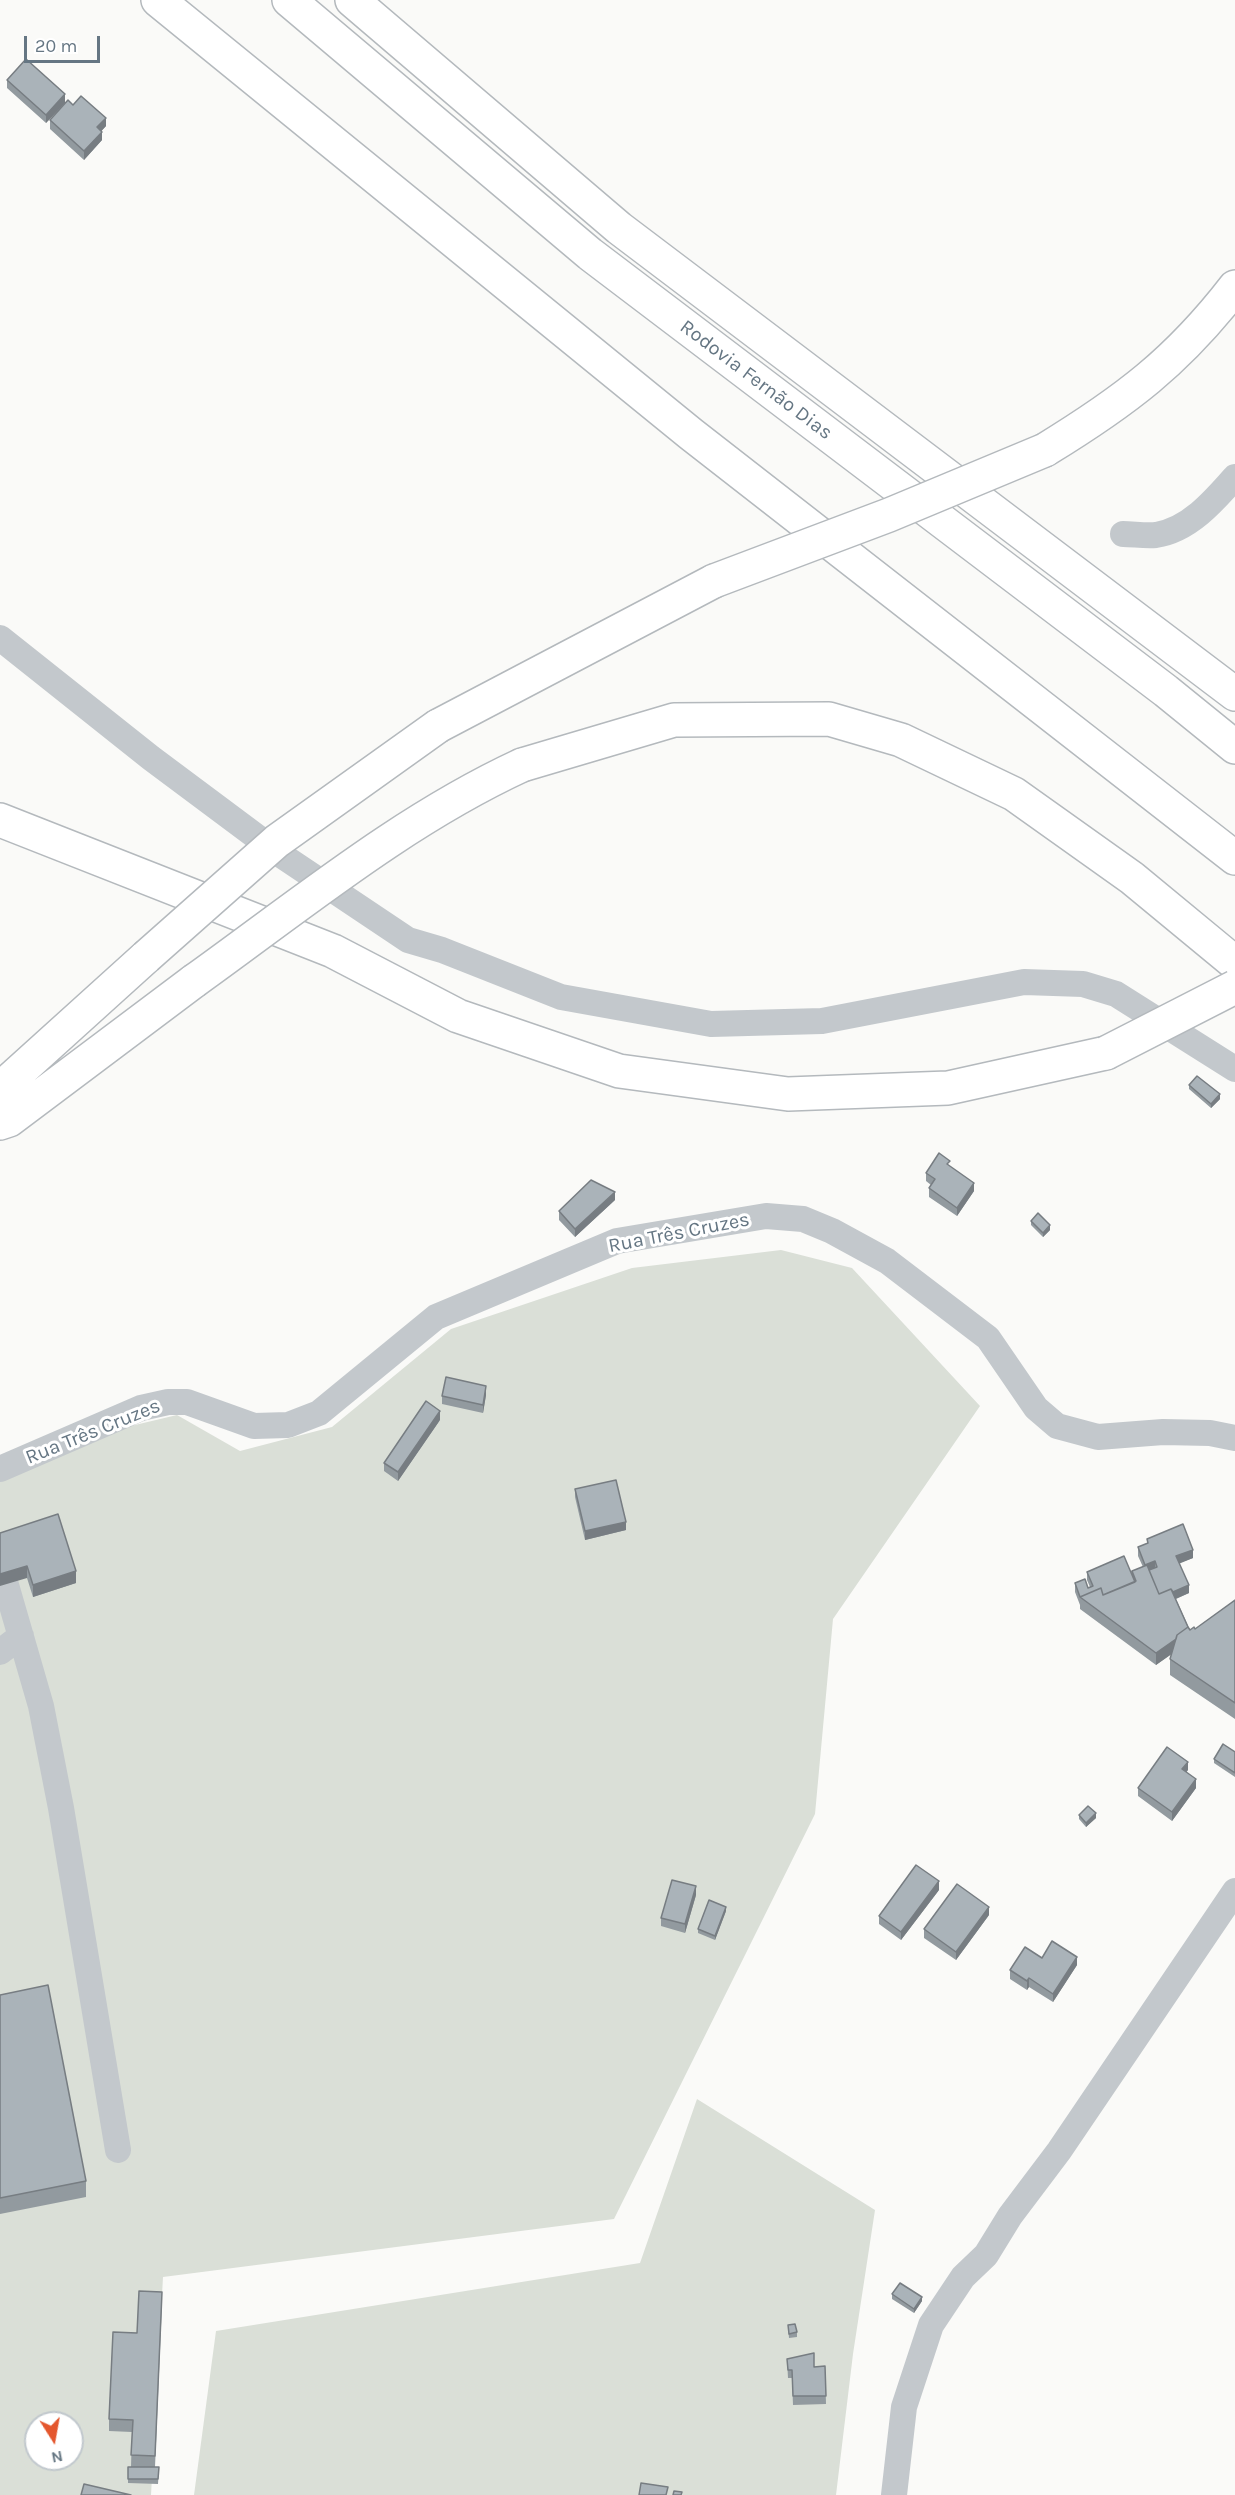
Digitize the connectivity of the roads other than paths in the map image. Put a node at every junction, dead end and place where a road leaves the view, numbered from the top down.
1 (158, 0) edge
2 (289, 0) edge
3 (352, 0) edge
4 (1235, 287) edge
5 (1235, 477) edge
6 (1123, 534) dead end
7 (0, 638) edge
8 (1235, 694) edge
9 (1235, 747) edge
10 (0, 820) edge
11 (1235, 858) edge
12 (1235, 963) edge
13 (1235, 987) edge
14 (1235, 1069) edge
15 (0, 1089) edge
16 (0, 1124) edge
17 (1235, 1438) edge
18 (0, 1469) edge
19 (6, 1585) edge
20 (21, 1636) junction
21 (0, 1652) edge
22 (1235, 1891) edge
23 (118, 2150) dead end
24 (894, 2495) edge

1 - 11 highway
2 - 9 highway, Rodovia Fernão Dias
3 - 8 highway, Rodovia Fernão Dias
4 - 15 highway, bridge
5 - 6 street
7 - 14 street
10 - 13 highway, bridge
12 - 16 highway, bridge
17 - 18 street, Rua Três Cruzes
19 - 20 street
20 - 21 street
20 - 23 street
22 - 24 street

